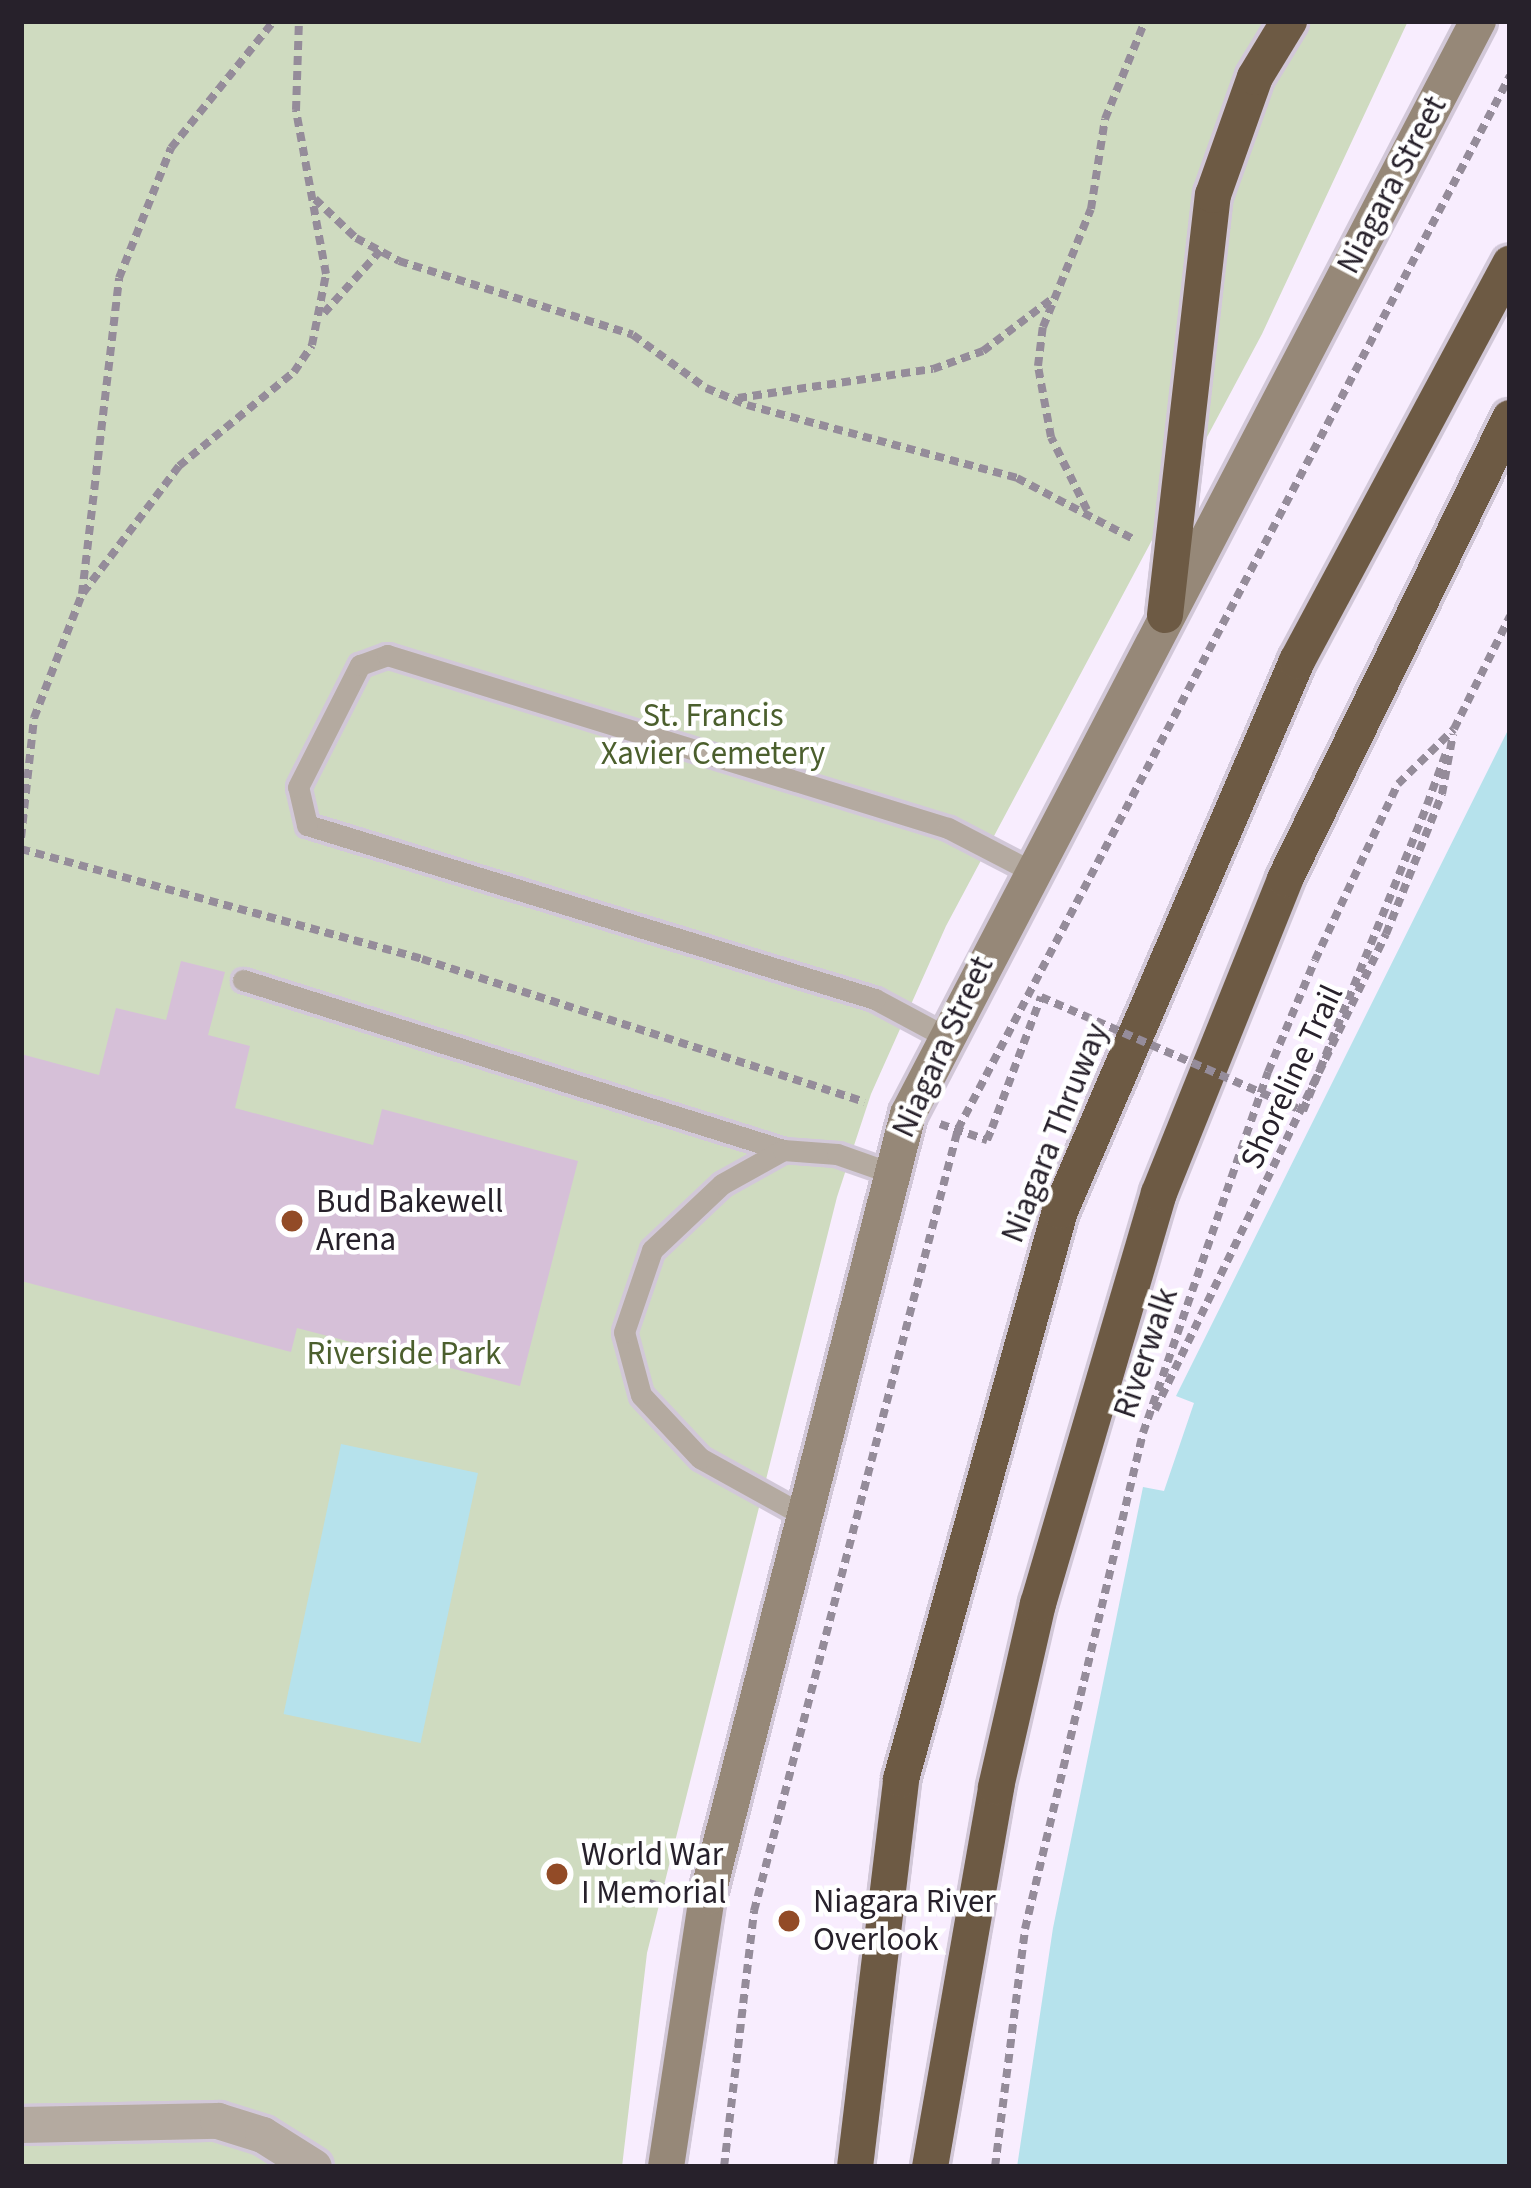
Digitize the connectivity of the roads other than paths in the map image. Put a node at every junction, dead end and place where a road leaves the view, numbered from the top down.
1 (1288, 21) edge
2 (1478, 21) edge
3 (1510, 262) edge
4 (1510, 418) edge
5 (1165, 615) junction
6 (1029, 871) junction
7 (243, 980) dead end
8 (944, 1036) junction
9 (783, 1150) junction
10 (888, 1172) junction
11 (801, 1514) junction
12 (21, 2125) edge
13 (314, 2167) edge
14 (667, 2167) edge
15 (855, 2167) edge
16 (931, 2167) edge

1 - 5 highway
2 - 5 main road, Niagara Street
3 - 15 highway, Niagara Thruway
4 - 16 highway
5 - 6 main road, Niagara Street
6 - 8 main road, Niagara Street
6 - 8 lane
7 - 9 lane
8 - 10 main road, Niagara Street
9 - 10 lane
9 - 11 lane
10 - 11 main road, Niagara Street
11 - 14 main road, Niagara Street
12 - 13 street

